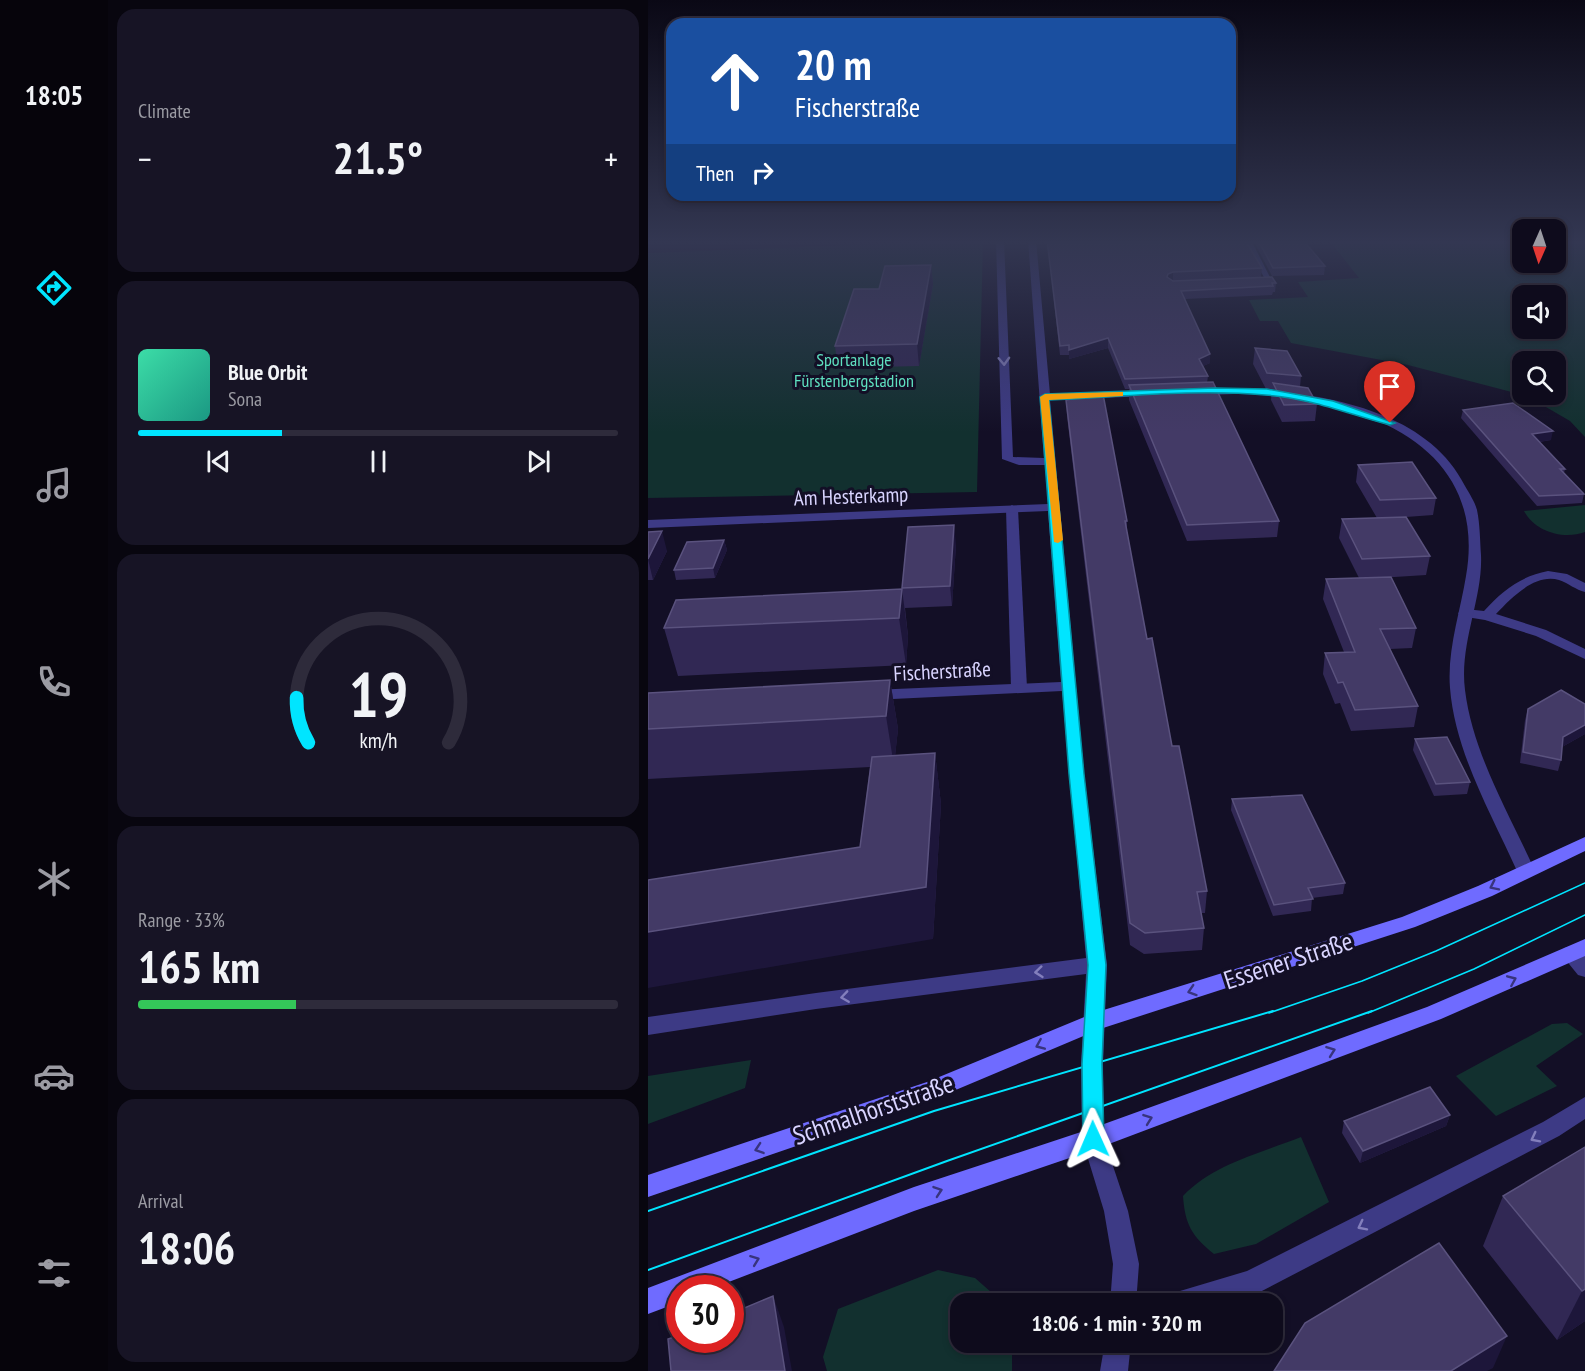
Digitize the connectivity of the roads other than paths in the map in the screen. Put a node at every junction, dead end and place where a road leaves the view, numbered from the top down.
1 (1002, 304) edge
2 (1037, 304) edge
3 (1181, 392) edge
4 (1158, 393) edge
5 (1045, 397) junction
6 (1051, 461) junction
7 (1055, 507) junction
8 (1012, 509) junction
9 (648, 524) edge
10 (1585, 588) edge
11 (1465, 613) junction
12 (1487, 616) junction
13 (1585, 655) edge
14 (1070, 686) junction
15 (1019, 688) junction
16 (852, 696) edge
17 (1585, 843) edge
18 (1526, 871) junction
19 (1580, 957) edge
20 (1097, 965) junction
21 (1094, 1022) junction
22 (648, 1026) edge
23 (1585, 1107) edge
24 (1093, 1139) junction
25 (648, 1186) edge
26 (716, 1275) edge
27 (1124, 1293) edge
28 (1217, 1293) edge
29 (666, 1294) edge
30 (648, 1301) edge
31 (1116, 1353) edge
32 (1114, 1371) edge

1 -> 6 street
2 - 5 street
3 - 11 street
4 - 5 street
5 - 6 street
6 - 7 street
7 - 8 street, Am Hesterkamp
7 - 14 street
8 - 9 street, Am Hesterkamp
8 - 15 street
10 - 12 street
11 - 12 street
11 - 18 street
12 - 13 street
14 - 15 street, Fischerstraße
14 - 20 street
15 - 16 street, Fischerstraße
17 - 18 main road, Essener Straße
18 -> 21 main road, Essener Straße
24 -> 19 main road
20 - 21 street
20 -> 22 street
21 - 24 street
21 -> 25 main road, Schmalhorststraße
23 -> 28 street
26 -> 24 main road
24 - 27 street
29 - 30 main road
31 - 32 street

